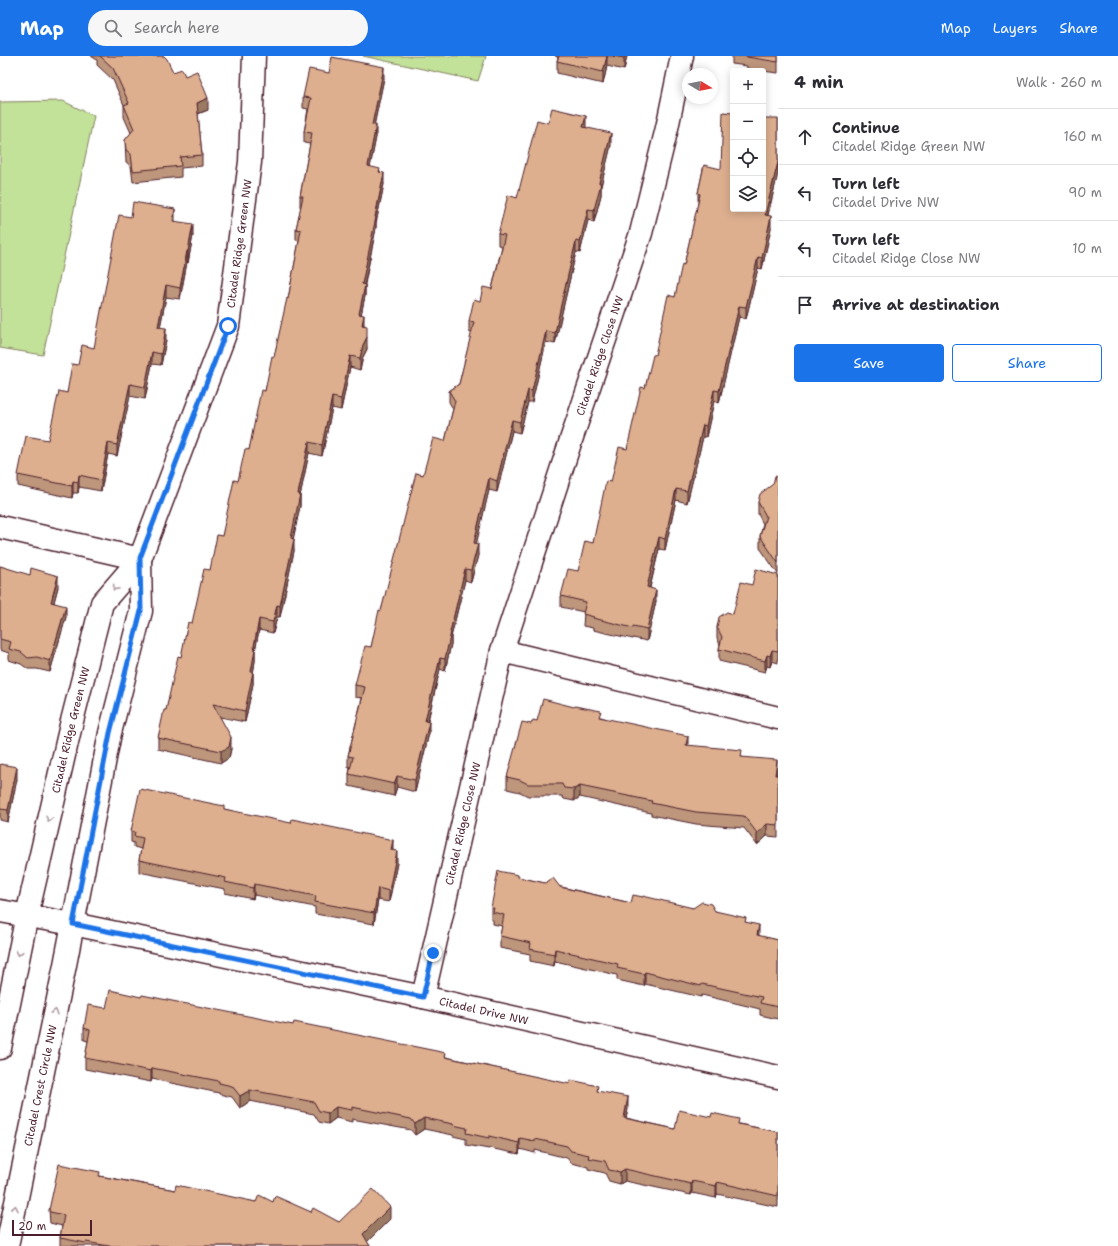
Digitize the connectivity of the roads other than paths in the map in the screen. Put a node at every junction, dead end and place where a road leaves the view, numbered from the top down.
1 (254, 56) edge
2 (682, 56) edge
3 (0, 527) edge
4 (140, 558) junction
5 (502, 651) junction
6 (778, 718) edge
7 (0, 911) edge
8 (27, 915) junction
9 (73, 924) junction
10 (423, 997) junction
11 (0, 1048) edge
12 (778, 1077) edge
13 (7, 1246) edge

1 - 4 street, Citadel Ridge Green NW
2 - 5 street, Citadel Ridge Close NW
3 - 4 street
4 -> 8 street, Citadel Ridge Green NW
4 - 9 street, Citadel Ridge Green NW
5 - 6 street
5 - 10 street, Citadel Ridge Close NW
7 - 8 street, Citadel Drive NW
8 - 9 street, Citadel Drive NW
8 -> 11 street
9 - 10 street, Citadel Drive NW
13 -> 9 street, Citadel Crest Circle NW
10 - 12 street, Citadel Drive NW

